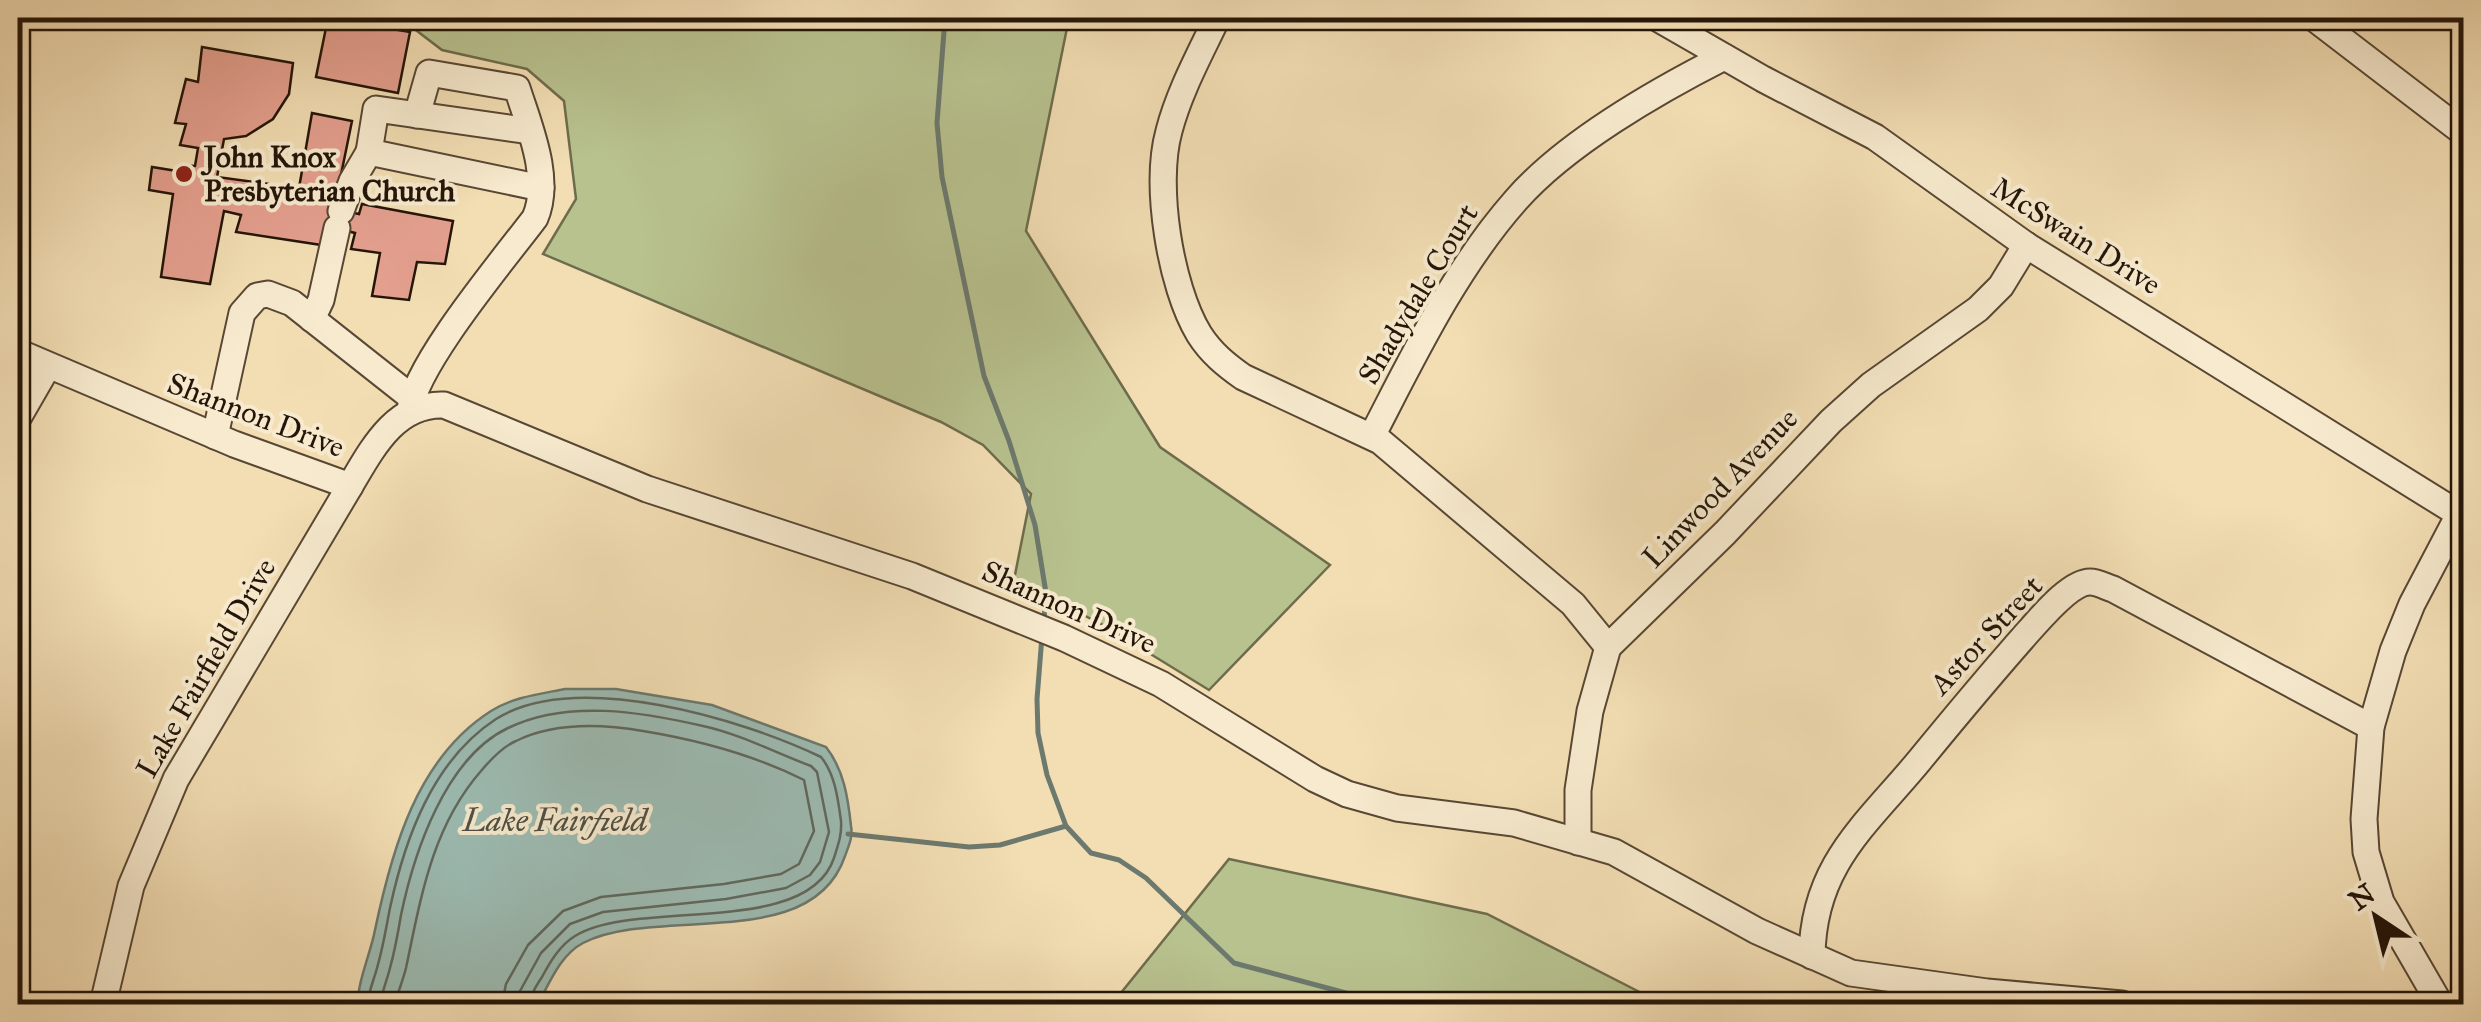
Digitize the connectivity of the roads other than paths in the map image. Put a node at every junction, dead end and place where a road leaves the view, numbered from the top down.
1 (1217, 18) edge
2 (1657, 18) edge
3 (2314, 18) edge
4 (1724, 57) junction
5 (417, 114) junction
6 (530, 131) junction
7 (2464, 133) edge
8 (369, 152) junction
9 (541, 188) junction
10 (2026, 245) junction
11 (312, 319) junction
12 (18, 352) edge
13 (48, 366) junction
14 (411, 404) junction
15 (18, 418) edge
16 (215, 436) junction
17 (1372, 436) junction
18 (350, 486) junction
19 (2461, 509) edge
20 (1608, 647) junction
21 (2372, 727) junction
22 (1578, 842) junction
23 (1812, 956) junction
24 (102, 1004) edge
25 (2122, 1004) edge
26 (2440, 1004) edge

1 - 17 street
2 - 4 street, McSwain Drive
3 - 7 street
4 - 10 street, McSwain Drive
4 - 17 street, Shadydale Court
5 - 6 street
5 - 6 street
5 - 8 street
6 - 9 street
8 - 9 street
8 - 11 street
9 - 14 street
10 - 19 street, McSwain Drive
10 - 20 street, Linwood Avenue
11 - 14 street
11 - 16 street
12 - 13 street, Shannon Drive
13 - 15 street
13 - 16 street, Shannon Drive
14 - 18 street, Shannon Drive
14 - 22 street, Shannon Drive
16 - 18 street, Shannon Drive
17 - 20 street
18 - 24 street, Lake Fairfield Drive
19 - 21 street
20 - 22 street
21 - 23 street, Astor Street
21 - 26 street
22 - 23 street, Shannon Drive
23 - 25 street, Shannon Drive

